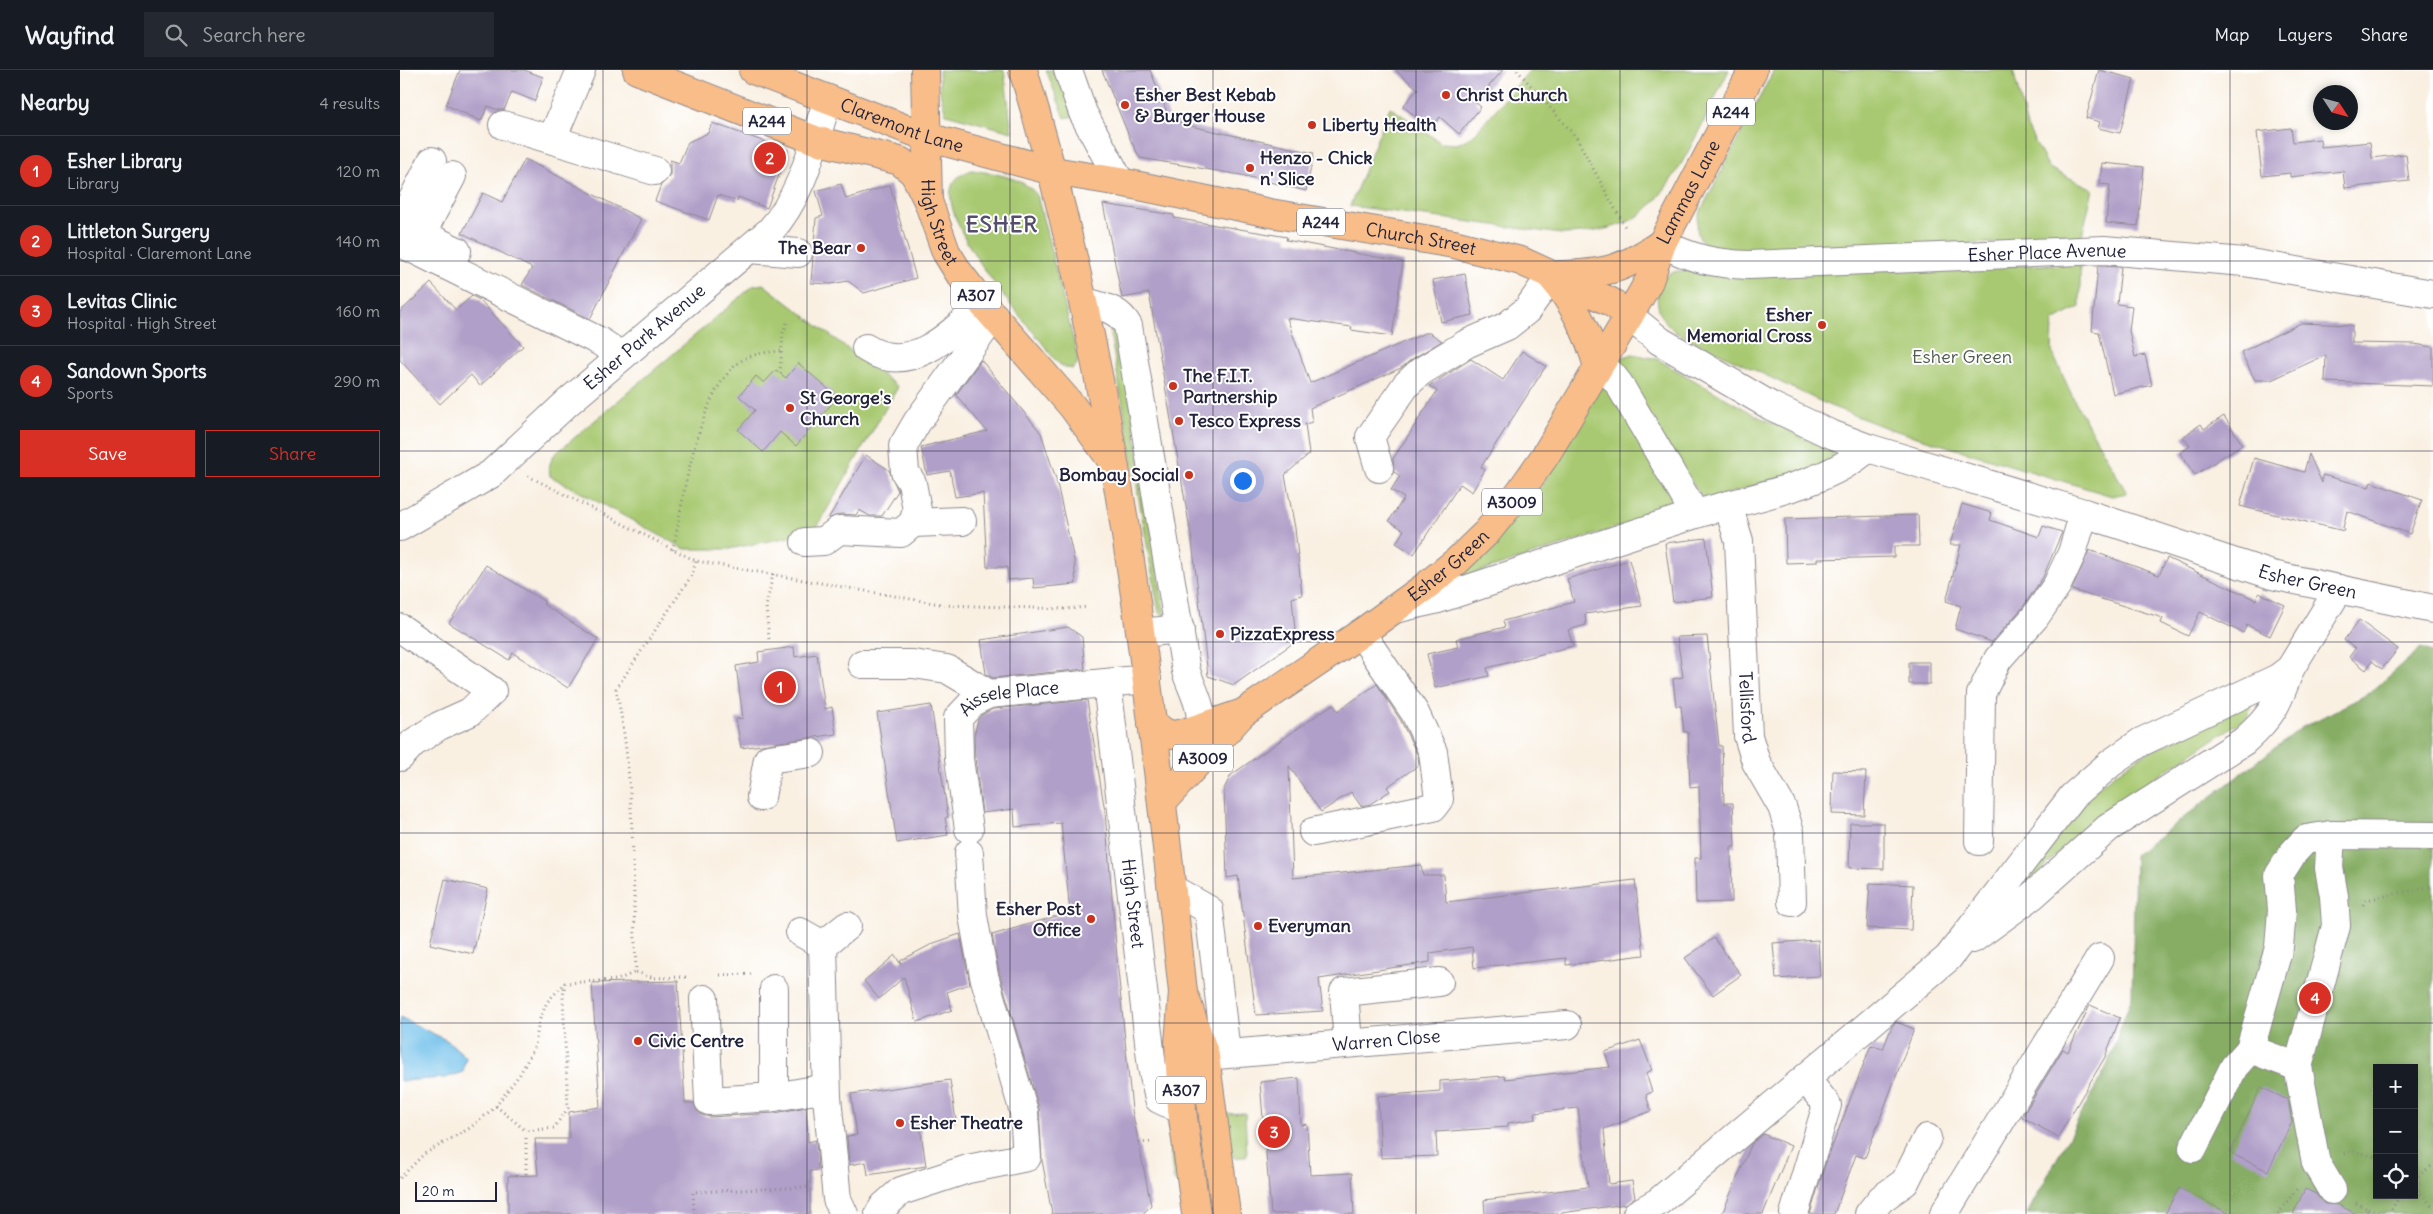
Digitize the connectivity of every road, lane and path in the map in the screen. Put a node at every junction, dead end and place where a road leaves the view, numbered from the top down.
1 (581, 70) edge
2 (637, 70) edge
3 (753, 70) edge
4 (925, 70) edge
5 (1023, 70) edge
6 (1068, 70) edge
7 (1517, 70) edge
8 (1753, 70) edge
9 (828, 99) junction
10 (503, 125) dead end
11 (927, 137) junction
12 (552, 139) junction
13 (815, 140) junction
14 (654, 171) dead end
15 (1054, 171) junction
16 (1120, 182) junction
17 (928, 201) junction
18 (400, 225) edge
19 (1625, 227) dead end
20 (400, 240) edge
21 (1662, 244) junction
22 (750, 249) junction
23 (798, 253) dead end
24 (1551, 276) junction
25 (491, 288) junction
26 (2433, 294) edge
27 (1085, 302) junction
28 (989, 310) junction
29 (1629, 316) junction
30 (788, 320) dead end
31 (866, 348) dead end
32 (782, 351) junction
33 (622, 356) junction
34 (1598, 366) junction
35 (780, 373) dead end
36 (1868, 448) junction
37 (1115, 465) junction
38 (1379, 468) dead end
39 (1728, 505) junction
40 (2084, 513) junction
41 (1695, 514) junction
42 (962, 521) dead end
43 (913, 523) junction
44 (400, 527) edge
45 (806, 542) dead end
46 (673, 550) dead end
47 (696, 561) dead end
48 (773, 574) dead end
49 (2339, 589) junction
50 (1394, 609) junction
51 (2433, 609) edge
52 (400, 628) edge
53 (1180, 629) junction
54 (1361, 633) junction
55 (1141, 634) junction
56 (769, 640) dead end
57 (862, 664) dead end
58 (2290, 669) junction
59 (1147, 679) junction
60 (1106, 683) junction
61 (989, 694) junction
62 (1243, 713) junction
63 (1152, 723) junction
64 (1200, 728) junction
65 (811, 753) dead end
66 (400, 757) edge
67 (626, 771) dead end
68 (761, 798) dead end
69 (1162, 802) junction
70 (1313, 832) dead end
71 (2331, 835) junction
72 (2433, 836) edge
73 (1979, 841) dead end
74 (1172, 889) junction
75 (1792, 902) dead end
76 (848, 926) dead end
77 (1948, 958) junction
78 (2100, 958) dead end
79 (636, 972) dead end
80 (1439, 982) dead end
81 (565, 983) junction
82 (774, 989) dead end
83 (1183, 992) junction
84 (704, 999) dead end
85 (1567, 1026) dead end
86 (1348, 1043) junction
87 (2250, 1049) junction
88 (1216, 1054) junction
89 (2298, 1067) junction
90 (1806, 1079) junction
91 (774, 1097) junction
92 (828, 1097) junction
93 (496, 1106) junction
94 (1182, 1110) junction
95 (526, 1131) junction
96 (1927, 1138) dead end
97 (1150, 1142) dead end
98 (1139, 1143) dead end
99 (2193, 1148) dead end
100 (2433, 1165) edge
101 (526, 1174) dead end
102 (2418, 1176) edge
103 (400, 1178) edge
104 (819, 1186) dead end
105 (2332, 1190) dead end
106 (2418, 1190) edge
107 (2397, 1199) edge
108 (2433, 1207) edge
109 (2368, 1209) dead end
110 (2380, 1213) edge
111 (694, 1214) edge
112 (844, 1214) edge
113 (879, 1214) edge
114 (1196, 1214) edge
115 (1226, 1214) edge
116 (1637, 1214) edge
117 (1794, 1214) edge
118 (1868, 1214) edge
119 (1944, 1214) edge
120 (2388, 1214) edge

1 - 12 street
2 - 13 main road, Claremont Lane / A244
3 - 9 main road, Claremont Lane / A244
4 - 11 main road, High Street / A307
5 - 15 main road, High Street / A307
6 - 16 street
7 - 19 path
8 - 21 main road, Lammas Lane / A244
9 - 11 main road, Claremont Lane / A244
9 - 13 street, Esher Park Avenue
10 - 12 street
11 - 15 main road, Claremont Lane / A244
11 - 17 main road, High Street / A307
12 - 14 street
13 - 17 main road, Claremont Lane / A244
13 - 22 street, Esher Park Avenue
15 - 16 main road, Church Street / A244
15 - 27 main road, High Street / A307
16 - 24 main road, Church Street / A244
17 - 28 main road, High Street / A307
18 - 25 street
20 - 25 street
21 - 24 main road
21 - 26 street, Esher Place Avenue
21 - 29 main road, Lammas Lane / A244
22 - 23 street
22 - 33 street, Esher Park Avenue
24 - 29 main road, Church Street / A244
24 - 34 main road
24 - 38 street
25 - 33 street
27 - 37 main road, High Street / A307
27 - 53 street
28 - 31 street
28 - 37 main road, High Street / A307
28 - 43 street
29 - 34 main road, Esher Green / A3009
29 - 36 street, Esher Green
30 - 32 path
32 - 35 path
32 - 46 path
33 - 44 street, Esher Park Avenue
34 - 41 street
34 - 50 main road, Esher Green / A3009
36 - 39 street, Esher Green
36 - 40 street, Esher Green
37 - 55 main road, High Street / A307
39 - 41 street, Esher Green
39 - 75 street, Tellisford
40 - 49 street, Esher Green
40 - 73 street
41 - 50 street, Esher Green
42 - 43 street
43 - 45 street
47 - 67 path
48 - 56 path
49 - 51 street, Esher Green
49 - 58 street
50 - 54 main road, Esher Green / A3009
52 - 66 street
53 - 55 street
53 - 64 street
54 - 62 main road, Esher Green / A3009
54 - 70 street
55 - 59 main road, High Street / A307
57 - 61 street
58 - 77 street
58 - 77 street
59 - 60 street, Aissele Place
59 - 63 main road, High Street / A307
60 - 61 street, Aissele Place
60 - 94 street, High Street
61 - 113 street, Aissele Place
62 - 64 main road, Esher Green / A3009
62 - 69 main road, Esher Green / A3009
63 - 64 main road, Esher Green / A3009
63 - 69 main road, High Street / A307
65 - 68 street
69 - 74 main road, High Street / A307
71 - 72 street
71 - 87 street
71 - 89 street
74 - 83 main road, High Street / A307
74 - 88 street, High Street
76 - 92 street
77 - 90 street
78 - 119 street
79 - 81 path
80 - 86 street
81 - 93 path
81 - 95 path
82 - 91 street
83 - 88 main road, High Street / A307
83 - 94 main road, High Street / A307
84 - 91 street
85 - 86 street, Warren Close
86 - 88 street, Warren Close
87 - 89 street
87 - 99 street
88 - 115 main road, High Street / A307
89 - 105 street
90 - 116 street
90 - 117 street
91 - 92 street
92 - 112 street
93 - 95 path
93 - 103 path
94 - 114 main road, High Street / A307
95 - 101 path
96 - 118 street
97 - 98 path
100 - 102 path
104 - 111 path
106 - 108 path
107 - 120 path
109 - 110 path
110 - 120 path

